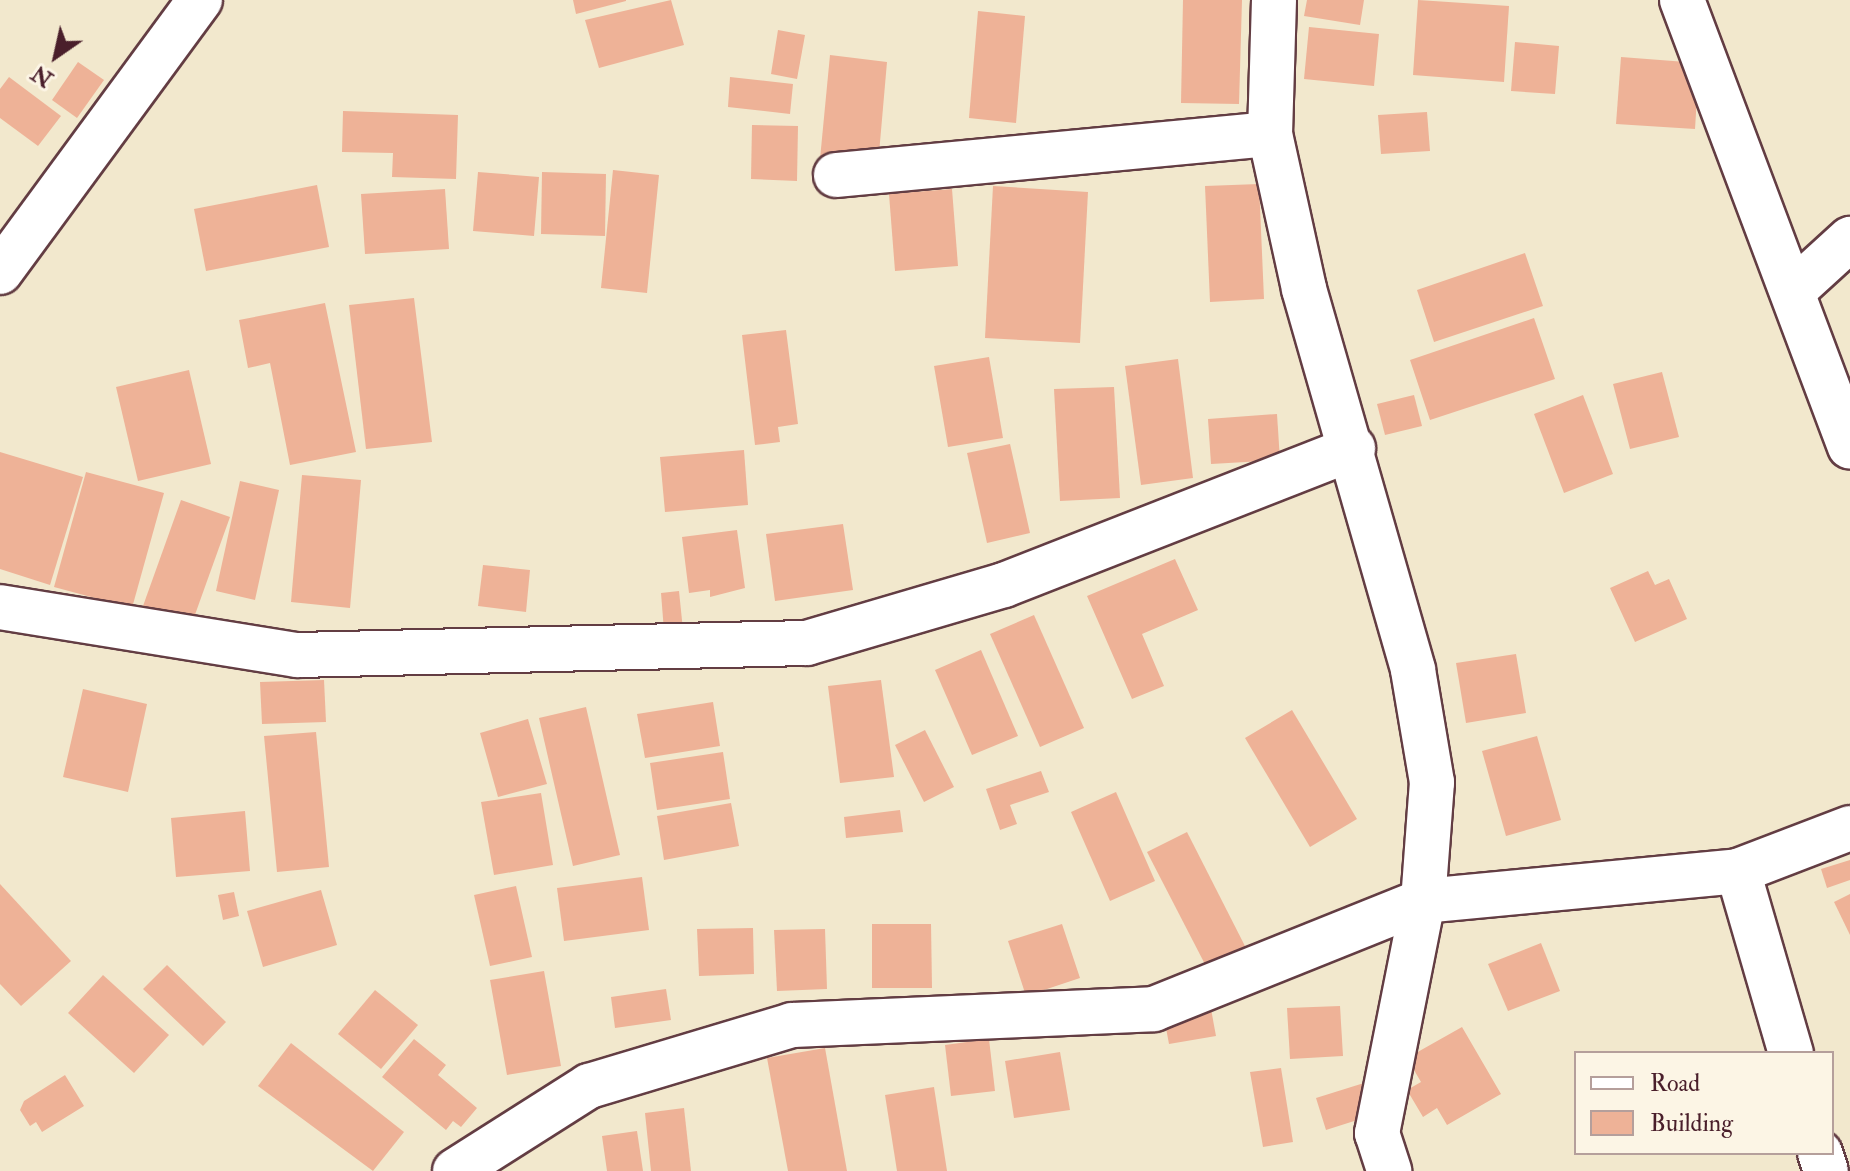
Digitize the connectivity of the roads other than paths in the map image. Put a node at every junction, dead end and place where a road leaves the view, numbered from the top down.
1 (200, 0) edge
2 (1274, 0) edge
3 (1682, 0) edge
4 (1270, 134) junction
5 (836, 175) dead end
6 (1850, 239) edge
7 (0, 272) edge
8 (1794, 290) junction
9 (1850, 446) edge
10 (1353, 448) junction
11 (0, 607) edge
12 (1850, 828) edge
13 (1738, 871) junction
14 (1423, 901) junction
15 (1790, 1051) edge
16 (455, 1171) edge
17 (1389, 1171) edge

1 - 7 street
2 - 4 street
3 - 8 street
4 - 5 street
4 - 10 street
6 - 8 street
8 - 9 street
10 - 11 street
10 - 14 street
12 - 13 street
13 - 14 street
13 - 15 street
14 - 16 street
14 - 17 street

